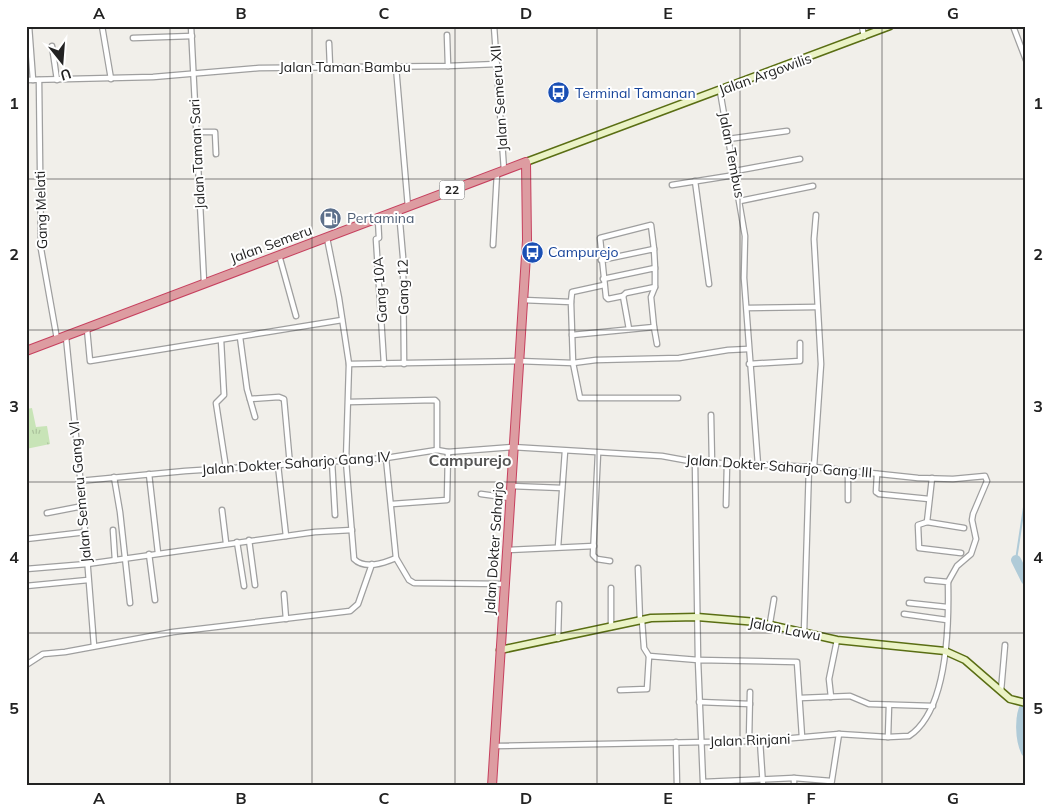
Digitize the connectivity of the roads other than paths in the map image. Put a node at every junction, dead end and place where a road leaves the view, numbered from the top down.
1 (29, 26) edge
2 (102, 26) edge
3 (191, 26) edge
4 (494, 26) edge
5 (862, 26) edge
6 (890, 26) edge
7 (1013, 26) edge
8 (447, 35) dead end
9 (192, 36) junction
10 (864, 37) junction
11 (133, 38) dead end
12 (330, 42) dead end
13 (52, 46) dead end
14 (1026, 60) edge
15 (497, 64) junction
16 (448, 66) junction
17 (330, 67) junction
18 (396, 67) junction
19 (193, 74) junction
20 (111, 79) junction
21 (26, 80) edge
22 (33, 80) junction
23 (39, 80) junction
24 (57, 80) junction
25 (720, 91) junction
26 (787, 130) dead end
27 (196, 132) junction
28 (728, 139) junction
29 (216, 154) dead end
30 (800, 159) dead end
31 (526, 162) junction
32 (501, 172) junction
33 (735, 173) junction
34 (695, 181) junction
35 (672, 185) dead end
36 (813, 186) dead end
37 (740, 202) junction
38 (408, 207) junction
39 (400, 211) junction
40 (816, 216) dead end
41 (378, 219) junction
42 (327, 238) junction
43 (493, 245) dead end
44 (654, 249) junction
45 (279, 255) junction
46 (601, 260) junction
47 (655, 268) junction
48 (603, 279) junction
49 (204, 282) junction
50 (709, 284) dead end
51 (604, 285) junction
52 (655, 287) junction
53 (623, 296) junction
54 (523, 300) junction
55 (571, 302) junction
56 (817, 307) junction
57 (747, 308) junction
58 (296, 316) dead end
59 (342, 320) junction
60 (654, 327) junction
61 (86, 329) junction
62 (629, 329) junction
63 (572, 335) junction
64 (240, 337) junction
65 (62, 338) junction
66 (221, 340) junction
67 (800, 343) dead end
68 (657, 344) dead end
69 (748, 349) junction
70 (26, 352) edge
71 (518, 361) junction
72 (573, 363) junction
73 (349, 364) junction
74 (384, 364) junction
75 (404, 364) junction
76 (749, 364) junction
77 (678, 398) dead end
78 (250, 399) junction
79 (348, 402) junction
80 (710, 415) dead end
81 (255, 417) dead end
82 (512, 447) junction
83 (437, 450) junction
84 (565, 450) junction
85 (448, 452) junction
86 (598, 452) junction
87 (386, 458) junction
88 (346, 460) junction
89 (332, 462) junction
90 (695, 462) junction
91 (712, 463) junction
92 (290, 464) junction
93 (727, 464) junction
94 (278, 465) junction
95 (758, 465) junction
96 (811, 467) junction
97 (226, 468) junction
98 (848, 471) junction
99 (149, 474) junction
100 (877, 474) junction
101 (114, 477) junction
102 (932, 478) junction
103 (79, 481) junction
104 (511, 486) junction
105 (562, 488) junction
106 (481, 494) dead end
107 (510, 498) junction
108 (929, 499) junction
109 (848, 500) dead end
110 (392, 504) junction
111 (726, 505) dead end
112 (83, 506) junction
113 (222, 510) dead end
114 (46, 513) dead end
115 (335, 515) dead end
116 (927, 522) junction
117 (964, 528) dead end
118 (113, 530) dead end
119 (352, 530) junction
120 (86, 532) junction
121 (286, 536) junction
122 (26, 539) edge
123 (248, 540) junction
124 (237, 542) junction
125 (226, 543) junction
126 (594, 546) junction
127 (558, 547) junction
128 (507, 550) junction
129 (158, 553) junction
130 (961, 553) dead end
131 (149, 554) junction
132 (124, 558) junction
133 (396, 558) junction
134 (115, 560) junction
135 (610, 561) dead end
136 (87, 564) junction
137 (372, 564) junction
138 (638, 568) dead end
139 (26, 569) edge
140 (88, 580) junction
141 (927, 580) dead end
142 (948, 582) junction
143 (505, 584) junction
144 (255, 585) dead end
145 (26, 586) edge
146 (244, 586) dead end
147 (611, 588) dead end
148 (284, 594) dead end
149 (774, 599) dead end
150 (154, 600) dead end
151 (130, 603) dead end
152 (909, 603) dead end
153 (559, 604) dead end
154 (947, 607) junction
155 (904, 614) dead end
156 (697, 617) junction
157 (286, 618) junction
158 (947, 620) junction
159 (641, 621) junction
160 (770, 623) junction
161 (611, 629) junction
162 (804, 633) junction
163 (558, 640) junction
164 (837, 640) junction
165 (1005, 645) dead end
166 (94, 646) junction
167 (500, 650) junction
168 (945, 651) junction
169 (649, 656) junction
170 (698, 660) junction
171 (26, 665) edge
172 (620, 690) dead end
173 (750, 692) dead end
174 (1001, 693) junction
175 (831, 697) junction
176 (800, 698) junction
177 (699, 702) junction
178 (750, 704) junction
179 (1026, 704) edge
180 (889, 705) junction
181 (933, 706) junction
182 (839, 734) junction
183 (802, 737) junction
184 (888, 737) junction
185 (749, 741) junction
186 (760, 741) junction
187 (676, 742) junction
188 (700, 742) junction
189 (495, 746) junction
190 (794, 778) junction
191 (776, 780) junction
192 (763, 783) edge
193 (831, 783) edge
194 (703, 784) edge
195 (492, 786) edge
196 (677, 786) edge
197 (776, 786) edge
198 (794, 786) edge

1 - 22 street
2 - 20 street
3 - 9 street, Jalan Taman Sari
4 - 15 street, Jalan Semeru XII
5 - 10 street
6 - 10 street, Jalan Argowilis
7 - 14 street
8 - 16 street
9 - 11 street
9 - 19 street, Jalan Taman Sari
10 - 25 street, Jalan Argowilis
12 - 17 street
13 - 24 street
15 - 16 street, Jalan Taman Bambu
15 - 32 street, Jalan Semeru XII
16 - 18 street, Jalan Taman Bambu
17 - 18 street, Jalan Taman Bambu
17 - 19 street, Jalan Taman Bambu
18 - 38 street
19 - 20 street, Jalan Taman Bambu
19 - 27 street, Jalan Taman Sari
20 - 24 street, Jalan Taman Bambu
21 - 22 street, Jalan Taman Bambu
22 - 23 street, Jalan Taman Bambu
23 - 24 street, Jalan Taman Bambu
23 - 65 street, Gang Melati
25 - 28 street, Jalan Tembus
25 - 31 street, Jalan Argowilis
26 - 28 street
27 - 29 street
27 - 49 street, Jalan Taman Sari
28 - 33 street, Jalan Tembus
30 - 33 street
31 - 32 highway, Jalan Semeru / 22
31 - 54 highway, Jalan Dokter Saharjo
32 - 38 highway, Jalan Semeru / 22
32 - 43 street, Jalan Semeru XII
33 - 34 street
33 - 37 street, Jalan Tembus
34 - 35 street
34 - 50 street
36 - 37 street
37 - 57 street, Jalan Tembus
38 - 39 highway, Jalan Semeru / 22
39 - 41 highway, Jalan Semeru / 22
39 - 75 street, Gang 12
40 - 56 street
41 - 42 highway, Jalan Semeru / 22
41 - 74 street, Gang 10A
42 - 45 highway, Jalan Semeru / 22
42 - 59 street
44 - 46 street
44 - 46 street
44 - 47 street
45 - 49 highway, Jalan Semeru / 22
45 - 58 street
46 - 48 street
47 - 48 street
47 - 52 street
48 - 51 street
49 - 61 highway, Jalan Semeru / 22
51 - 53 street
51 - 55 street
52 - 53 street
52 - 60 street
53 - 62 street
54 - 55 street
54 - 71 highway, Jalan Dokter Saharjo
55 - 63 street
56 - 57 street
56 - 96 street
57 - 69 street, Jalan Tembus
59 - 64 street
59 - 73 street
60 - 62 street
60 - 68 street
61 - 65 highway, Jalan Semeru / 22
61 - 66 street
62 - 63 street
63 - 72 street
64 - 66 street
64 - 78 street
65 - 70 highway, Jalan Semeru / 22
65 - 103 street, Jalan Semeru Gang VI
66 - 97 street
67 - 76 street
69 - 72 street
69 - 76 street, Jalan Tembus
71 - 72 street
71 - 75 street
71 - 82 highway, Jalan Dokter Saharjo
72 - 77 street
73 - 74 street
73 - 79 street
74 - 75 street
76 - 95 street, Jalan Tembus
78 - 81 street
78 - 92 street
79 - 83 street
79 - 88 street
80 - 91 street
82 - 84 street, Jalan Dokter Saharjo Gang III
82 - 85 street, Jalan Dokter Saharjo Gang IV
82 - 104 highway, Jalan Dokter Saharjo
83 - 85 street, Jalan Dokter Saharjo Gang IV
83 - 87 street, Jalan Dokter Saharjo Gang IV
84 - 86 street, Jalan Dokter Saharjo Gang III
84 - 105 street
85 - 110 street
86 - 90 street, Jalan Dokter Saharjo Gang III
86 - 126 street
87 - 88 street, Jalan Dokter Saharjo Gang IV
87 - 110 street
88 - 89 street, Jalan Dokter Saharjo Gang IV
88 - 119 street
89 - 92 street, Jalan Dokter Saharjo Gang IV
89 - 115 street
90 - 91 street, Jalan Dokter Saharjo Gang III
90 - 156 street
91 - 93 street, Jalan Dokter Saharjo Gang III
92 - 94 street, Jalan Dokter Saharjo Gang IV
93 - 95 street, Jalan Dokter Saharjo Gang III
93 - 111 street
94 - 97 street, Jalan Dokter Saharjo Gang IV
94 - 121 street
95 - 96 street, Jalan Dokter Saharjo Gang III
96 - 98 street, Jalan Dokter Saharjo Gang III
96 - 162 street
97 - 99 street, Jalan Dokter Saharjo Gang IV
98 - 100 street, Jalan Dokter Saharjo Gang III
98 - 109 street
99 - 101 street, Jalan Dokter Saharjo Gang IV
99 - 129 street
100 - 102 street, Jalan Dokter Saharjo Gang III
100 - 108 street
101 - 103 street, Jalan Dokter Saharjo Gang IV
101 - 132 street
102 - 108 street
102 - 142 street, Jalan Dokter Saharjo Gang III
103 - 112 street, Jalan Semeru Gang VI
104 - 105 street
104 - 107 highway, Jalan Dokter Saharjo
105 - 127 street
106 - 107 street
107 - 128 highway, Jalan Dokter Saharjo
108 - 116 street
110 - 133 street
112 - 114 street
112 - 120 street, Jalan Semeru Gang VI
113 - 125 street
116 - 117 street
116 - 130 street
118 - 134 street
119 - 121 street
119 - 137 street
120 - 122 street
120 - 136 street, Jalan Semeru Gang VI
121 - 123 street
123 - 124 street
123 - 144 street
124 - 125 street
124 - 146 street
125 - 129 street
126 - 127 street
126 - 135 street
127 - 128 street
128 - 143 highway, Jalan Dokter Saharjo
129 - 131 street
131 - 132 street
131 - 150 street
132 - 134 street
132 - 151 street
133 - 137 street
133 - 143 street
134 - 136 street
136 - 139 street
136 - 140 street, Jalan Semeru Gang VI
137 - 157 street
138 - 159 street
140 - 145 street
140 - 166 street, Jalan Semeru Gang VI
141 - 142 street
142 - 154 street, Jalan Rinjani
143 - 167 highway, Jalan Dokter Saharjo
147 - 161 street
148 - 157 street
149 - 160 street
152 - 154 street
153 - 163 street
154 - 158 street, Jalan Rinjani
155 - 158 street
156 - 159 street, Jalan Lawu
156 - 160 street, Jalan Lawu
156 - 170 street
157 - 166 street
158 - 168 street, Jalan Rinjani
159 - 161 street, Jalan Lawu
159 - 169 street
160 - 162 street, Jalan Lawu
161 - 163 street, Jalan Lawu
162 - 164 street, Jalan Lawu
163 - 167 street, Jalan Lawu
164 - 168 street, Jalan Lawu
164 - 175 street
165 - 174 street
166 - 171 street
167 - 189 highway, Jalan Dokter Saharjo
168 - 174 street, Jalan Lawu
168 - 181 street, Jalan Rinjani
169 - 170 street
169 - 172 street
170 - 176 street
170 - 177 street
173 - 178 street
174 - 179 street, Jalan Lawu
175 - 176 street
175 - 180 street
176 - 183 street
177 - 178 street
177 - 188 street
178 - 185 street
180 - 181 street
180 - 184 street
181 - 184 street, Jalan Rinjani
182 - 183 street, Jalan Rinjani
182 - 184 street, Jalan Rinjani
182 - 193 street
183 - 186 street, Jalan Rinjani
185 - 186 street, Jalan Rinjani
185 - 188 street, Jalan Rinjani
186 - 192 street
187 - 188 street, Jalan Rinjani
187 - 189 street, Jalan Rinjani
187 - 196 street
188 - 194 street
189 - 195 highway, Jalan Dokter Saharjo
190 - 191 street
190 - 193 street
190 - 198 street
191 - 192 street
191 - 197 street
192 - 194 street

